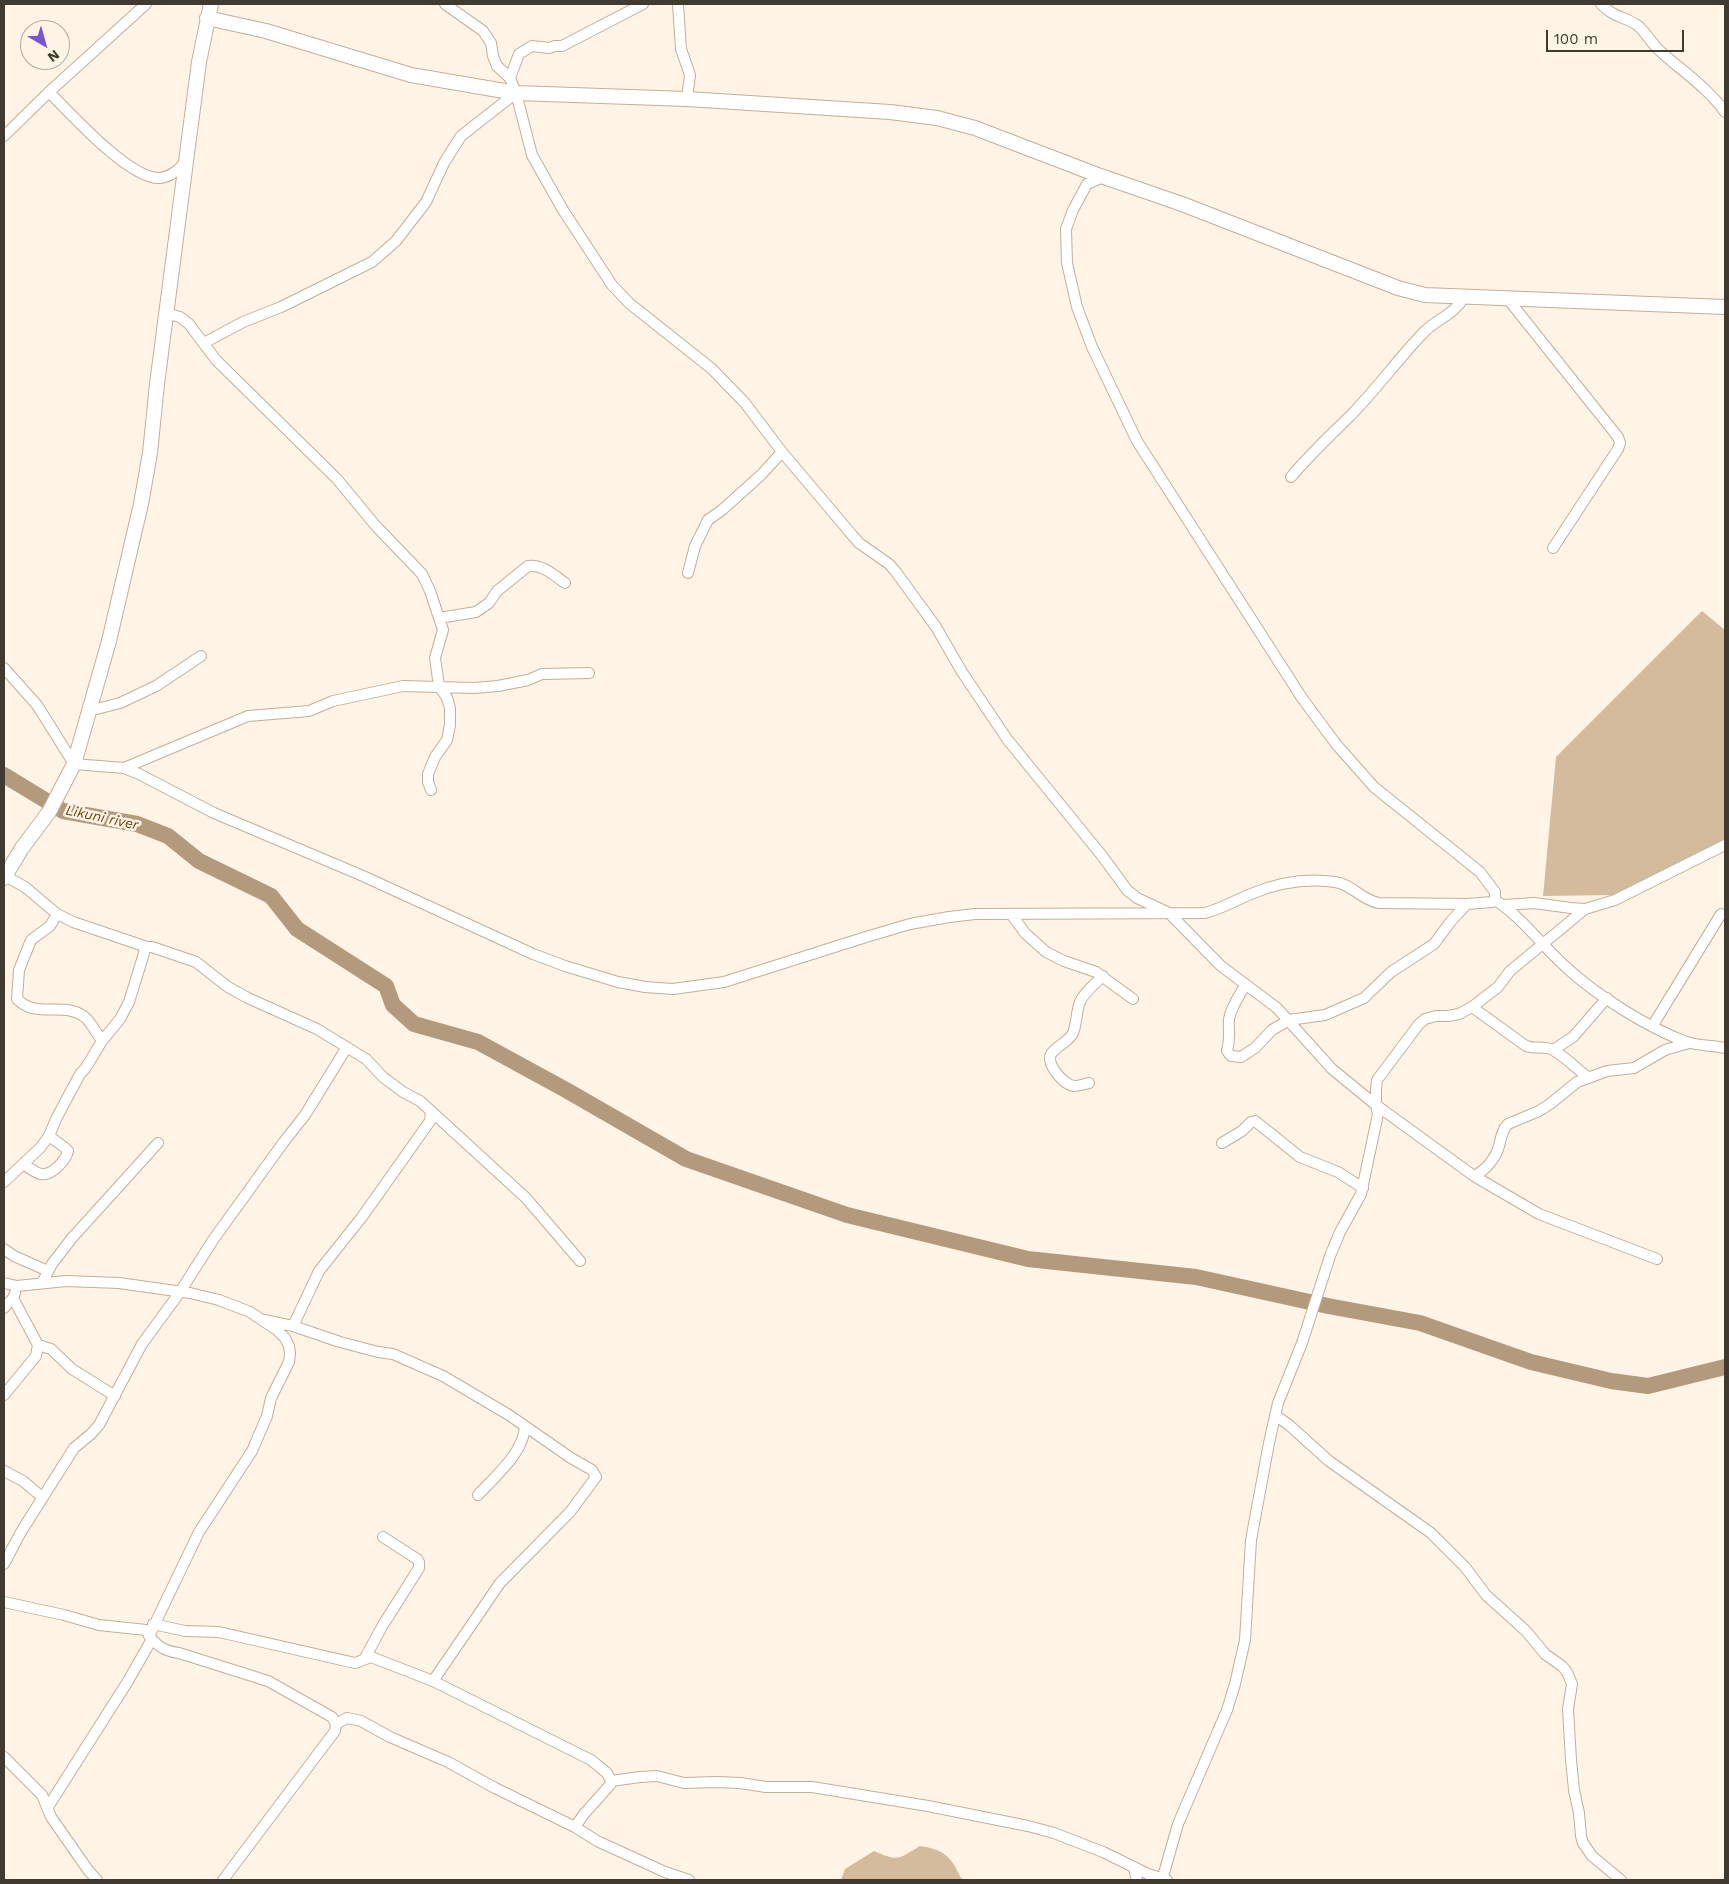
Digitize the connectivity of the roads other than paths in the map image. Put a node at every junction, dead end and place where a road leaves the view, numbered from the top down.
1 (146, 4) edge
2 (211, 4) edge
3 (445, 4) edge
4 (643, 4) edge
5 (678, 4) edge
6 (1601, 4) edge
7 (207, 18) junction
8 (510, 78) junction
9 (49, 92) junction
10 (516, 93) junction
11 (687, 99) junction
12 (1725, 112) edge
13 (4, 136) edge
14 (186, 162) junction
15 (1106, 176) junction
16 (1464, 297) junction
17 (1507, 298) junction
18 (1725, 307) edge
19 (166, 313) junction
20 (204, 343) junction
21 (782, 452) junction
22 (1291, 477) dead end
23 (1553, 548) dead end
24 (688, 573) dead end
25 (565, 583) dead end
26 (439, 618) junction
27 (201, 656) dead end
28 (4, 668) edge
29 (589, 673) dead end
30 (439, 686) junction
31 (89, 711) junction
32 (74, 764) junction
33 (124, 768) junction
34 (431, 790) dead end
35 (1725, 845) edge
36 (8, 861) edge
37 (4, 877) edge
38 (1499, 902) junction
39 (1467, 904) junction
40 (1585, 908) junction
41 (1169, 913) junction
42 (57, 914) junction
43 (1011, 914) junction
44 (1721, 914) dead end
45 (1542, 944) junction
46 (148, 947) junction
47 (1103, 976) junction
48 (1246, 985) junction
49 (1607, 998) junction
50 (1133, 999) dead end
51 (1472, 1007) junction
52 (1289, 1020) junction
53 (1653, 1025) junction
54 (102, 1040) junction
55 (1690, 1043) junction
56 (347, 1047) junction
57 (1725, 1048) edge
58 (1552, 1050) junction
59 (1590, 1077) junction
60 (1089, 1083) dead end
61 (1376, 1105) junction
62 (432, 1111) junction
63 (49, 1136) junction
64 (158, 1143) dead end
65 (1222, 1143) dead end
66 (23, 1164) junction
67 (1474, 1176) junction
68 (4, 1182) edge
69 (1363, 1188) junction
70 (4, 1249) edge
71 (1656, 1258) dead end
72 (580, 1261) dead end
73 (48, 1271) junction
74 (4, 1283) edge
75 (42, 1283) junction
76 (17, 1286) junction
77 (180, 1292) junction
78 (13, 1298) junction
79 (4, 1308) edge
80 (264, 1320) junction
81 (293, 1326) junction
82 (38, 1345) junction
83 (4, 1395) edge
84 (115, 1396) junction
85 (1275, 1415) junction
86 (525, 1426) junction
87 (4, 1471) edge
88 (478, 1495) dead end
89 (42, 1497) junction
90 (383, 1537) dead end
91 (4, 1564) edge
92 (4, 1602) edge
93 (154, 1624) junction
94 (150, 1638) junction
95 (365, 1658) junction
96 (433, 1681) junction
97 (336, 1724) junction
98 (4, 1757) edge
99 (611, 1781) junction
100 (48, 1807) junction
101 (575, 1827) junction
102 (1134, 1868) junction
103 (97, 1880) edge
104 (223, 1880) edge
105 (689, 1880) edge
106 (1138, 1880) edge
107 (1164, 1880) edge
108 (1621, 1880) edge

1 - 9 street
2 - 7 street
3 - 8 street
4 - 8 street
5 - 11 street
6 - 12 street
7 - 10 street
7 - 14 street
8 - 10 street
9 - 13 street
9 - 14 street
10 - 11 street
10 - 20 street
10 - 21 street
11 - 15 street
14 - 19 street
15 - 16 street
15 - 38 street
16 - 17 street
16 - 22 street
17 - 18 street
17 - 23 street
19 - 20 street
19 - 31 street
20 - 26 street
21 - 24 street
21 - 41 street
25 - 26 street
26 - 30 street
27 - 31 street
28 - 32 street
29 - 30 street
30 - 33 street
30 - 34 street
31 - 32 street
32 - 33 street
32 - 36 street
33 - 43 street
35 - 40 street
36 - 37 street
37 - 42 street
38 - 39 street
38 - 40 street
38 - 45 street
39 - 41 street
39 - 52 street
40 - 45 street
41 - 43 street
41 - 48 street
42 - 46 street
42 - 54 street
43 - 47 street
44 - 53 street
45 - 49 street
45 - 51 street
46 - 54 street
46 - 56 street
47 - 50 street
47 - 60 street
48 - 52 street
48 - 52 street
49 - 53 street
49 - 58 street
51 - 58 street
51 - 61 street
52 - 61 street
53 - 55 street
54 - 63 street
55 - 57 street
55 - 59 street
56 - 62 street
56 - 77 street
58 - 59 street
59 - 67 street
61 - 67 street
61 - 69 street
62 - 72 street
62 - 81 street
63 - 66 street
63 - 66 street
64 - 73 street
65 - 69 street
66 - 68 street
67 - 71 street
69 - 85 street
70 - 73 street
73 - 75 street
74 - 76 street
75 - 76 street
75 - 77 street
76 - 78 street
77 - 80 street
77 - 84 street
78 - 79 street
78 - 82 street
80 - 81 street
80 - 93 street
81 - 86 street
82 - 83 street
82 - 84 street
84 - 89 street
85 - 107 street
85 - 108 street
86 - 88 street
86 - 96 street
87 - 89 street
89 - 91 street
90 - 95 street
92 - 94 street
93 - 94 street
93 - 95 street
94 - 97 street
94 - 100 street
95 - 96 street
96 - 99 street
97 - 101 street
97 - 104 street
98 - 100 street
99 - 101 street
99 - 102 street
100 - 103 street
101 - 105 street
102 - 106 street
102 - 107 street

